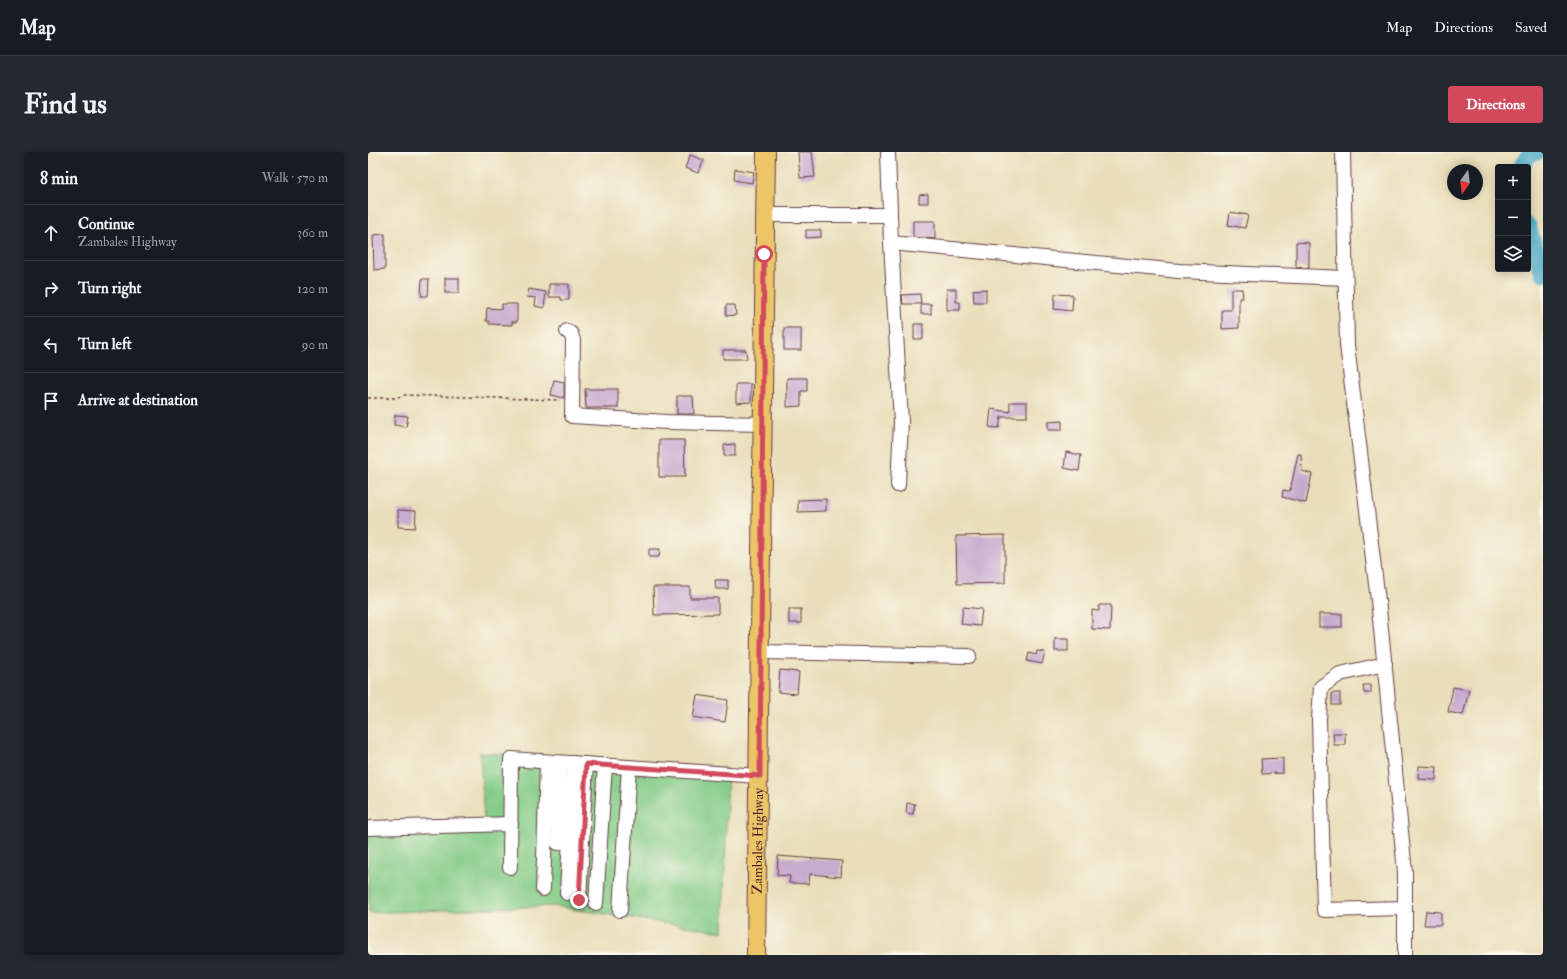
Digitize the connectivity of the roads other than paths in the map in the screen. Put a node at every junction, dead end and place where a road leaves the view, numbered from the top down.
1 (766, 152) edge
2 (888, 152) edge
3 (1344, 152) edge
4 (765, 215) junction
5 (890, 215) junction
6 (891, 243) junction
7 (1346, 278) junction
8 (567, 331) dead end
9 (763, 424) junction
10 (898, 485) dead end
11 (761, 652) junction
12 (969, 656) dead end
13 (1385, 664) junction
14 (567, 763) junction
15 (605, 766) junction
16 (629, 767) junction
17 (760, 776) junction
18 (511, 824) junction
19 (368, 828) edge
20 (558, 842) dead end
21 (510, 867) dead end
22 (544, 889) dead end
23 (567, 893) dead end
24 (579, 900) dead end
25 (596, 903) dead end
26 (1405, 908) junction
27 (620, 910) dead end
28 (756, 955) edge
29 (1405, 955) edge

1 - 4 main road, Zambales Highway
2 - 5 street
3 - 7 street
4 - 5 street
4 - 9 main road, Zambales Highway
5 - 6 street
6 - 7 street
6 - 10 street
7 - 13 street
8 - 9 street
9 - 11 main road, Zambales Highway
11 - 12 street
11 - 17 main road, Zambales Highway
13 - 26 street
13 - 26 street
14 - 15 street
14 - 18 street
14 - 20 street
14 - 22 street
14 - 23 street
14 - 24 street
15 - 16 street
15 - 25 street
16 - 17 street
16 - 27 street
17 - 28 main road, Zambales Highway
18 - 19 street
18 - 21 street
26 - 29 street

